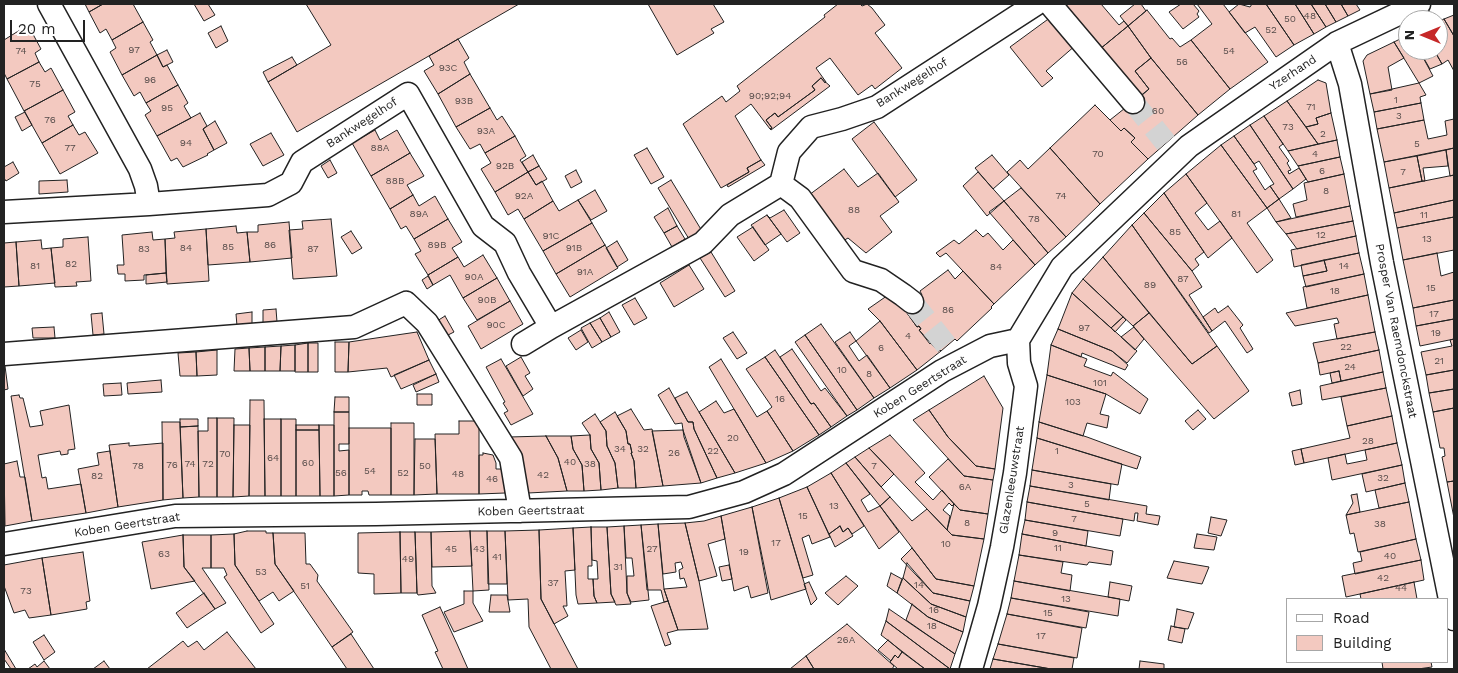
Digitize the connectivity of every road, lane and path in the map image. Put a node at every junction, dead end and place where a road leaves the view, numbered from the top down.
1 (49, 4) edge
2 (1036, 4) edge
3 (1050, 4) edge
4 (1420, 4) edge
5 (1337, 42) junction
6 (1133, 102) tunnel mouth
7 (781, 184) junction
8 (149, 204) junction
9 (4, 212) edge
10 (912, 302) tunnel mouth
11 (551, 327) junction
12 (1018, 340) junction
13 (523, 344) dead end
14 (4, 354) edge
15 (520, 511) junction
16 (4, 544) edge
17 (1454, 619) edge
18 (971, 669) edge

1 - 8 street
2 - 7 street, Bankwegelhof
3 - 6 street
4 - 5 street, Yzerhand
5 - 12 street, Yzerhand
5 - 17 street, Prosper Van Raemdonckstraat
7 - 10 street
7 - 11 street
8 - 9 street, Bankwegelhof
8 - 11 street, Bankwegelhof
11 - 13 street
12 - 15 street, Koben Geertstraat
12 - 18 street, Glazenleeuwstraat
14 - 15 street
15 - 16 street, Koben Geertstraat

